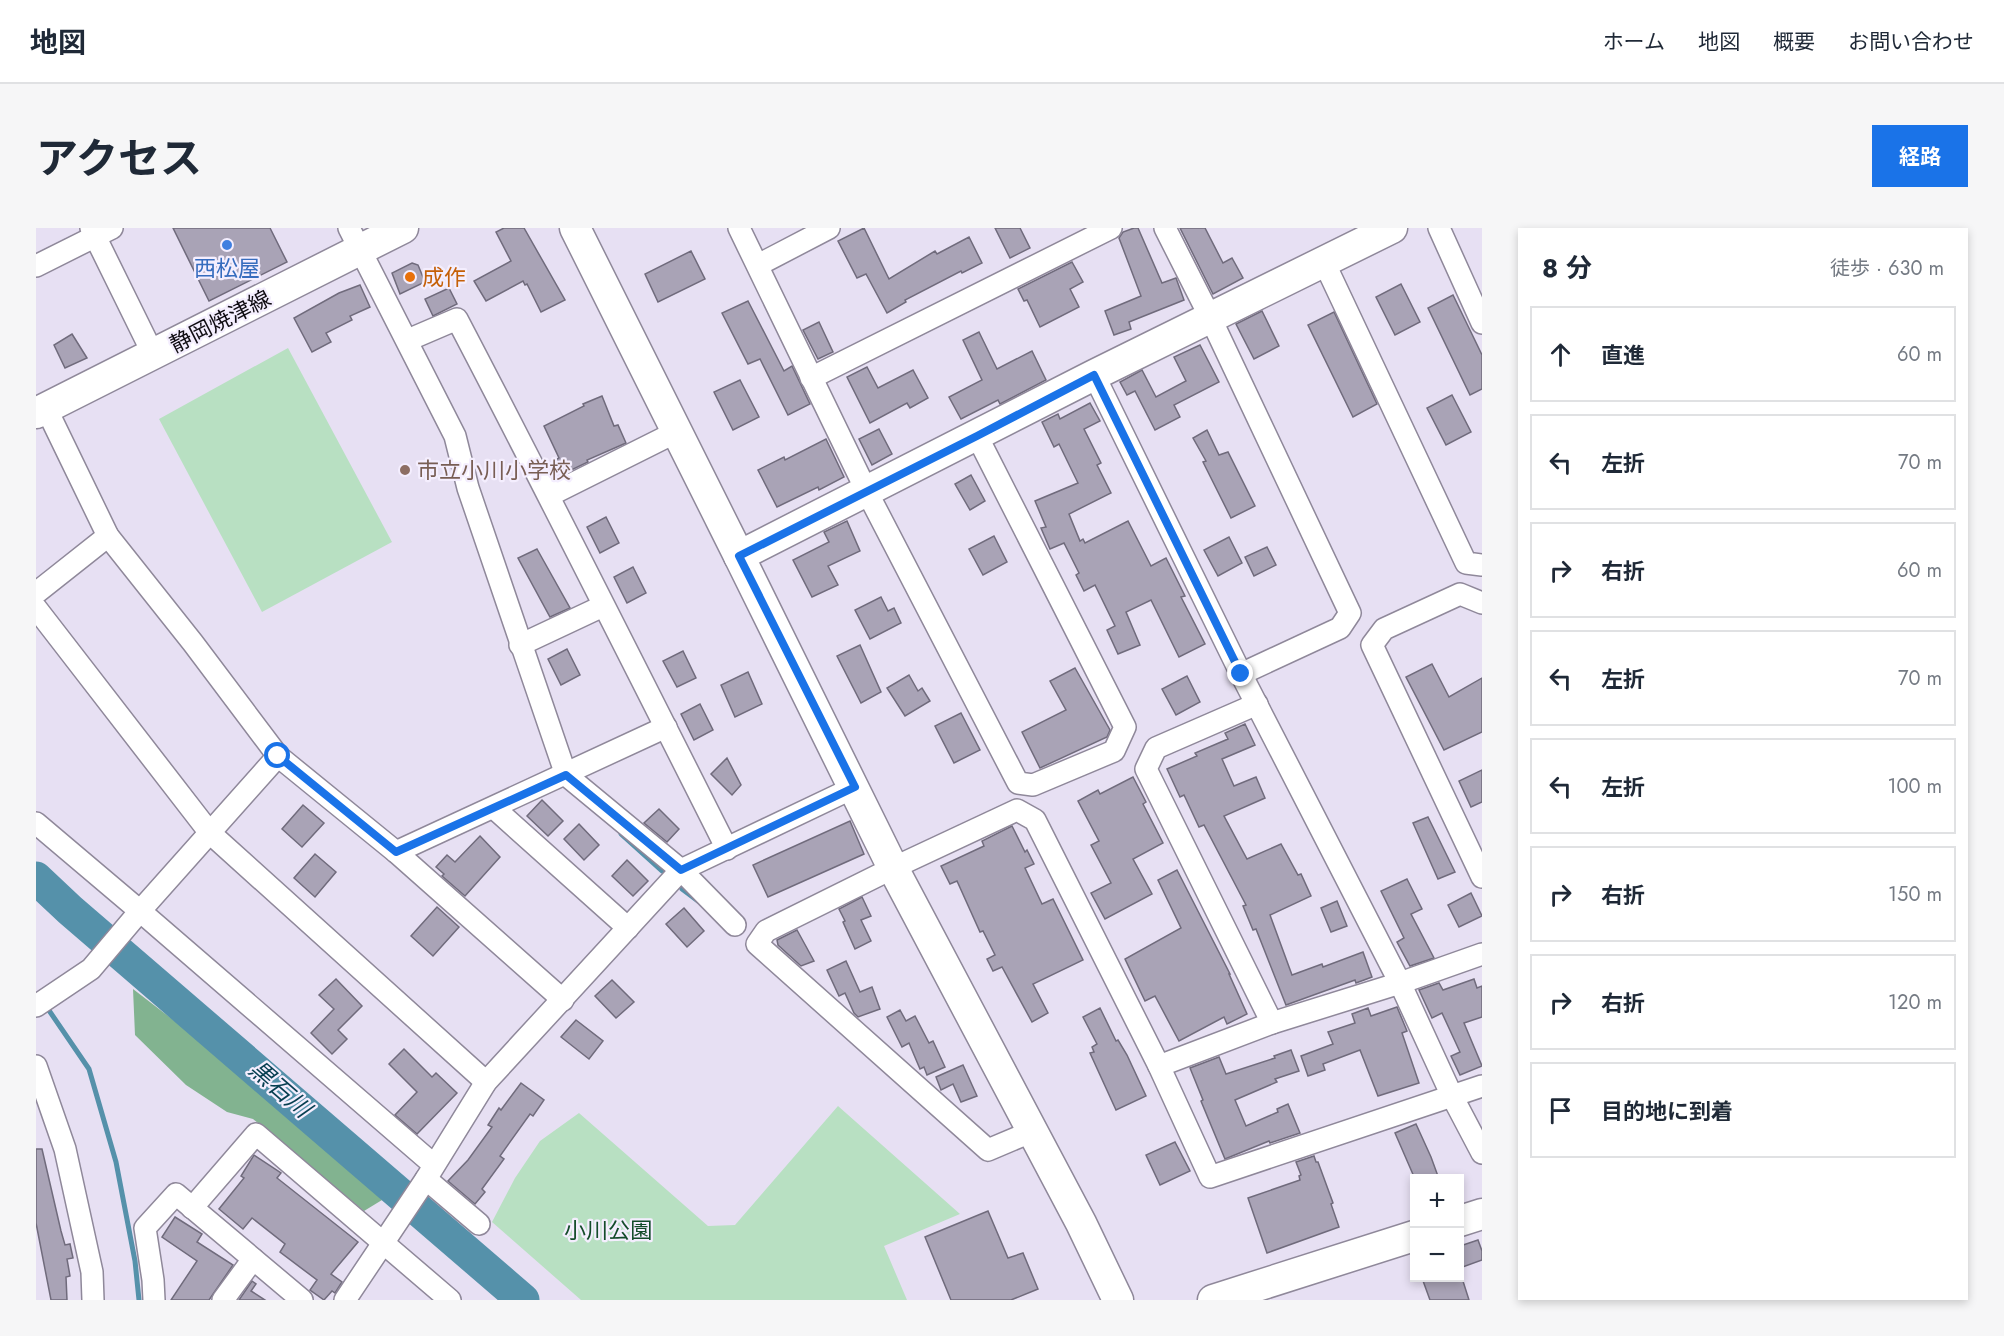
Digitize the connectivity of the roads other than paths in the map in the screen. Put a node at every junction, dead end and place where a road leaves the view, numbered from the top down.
1 (404, 228) edge
2 (575, 228) edge
3 (739, 228) edge
4 (829, 228) edge
5 (1111, 228) edge
6 (1165, 228) edge
7 (1392, 228) edge
8 (1438, 228) edge
9 (99, 231) edge
10 (355, 239) edge
11 (1324, 261) junction
12 (758, 265) junction
13 (36, 266) edge
14 (1210, 317) junction
15 (1482, 323) edge
16 (408, 340) junction
17 (153, 354) junction
18 (1094, 375) junction
19 (811, 378) junction
20 (41, 411) edge
21 (676, 432) junction
22 (977, 436) junction
23 (867, 492) junction
24 (550, 495) junction
25 (108, 536) junction
26 (739, 556) junction
27 (1482, 565) edge
28 (36, 593) edge
29 (1482, 603) edge
30 (603, 606) junction
31 (36, 608) edge
32 (520, 645) junction
33 (1241, 674) junction
34 (1257, 704) junction
35 (666, 727) junction
36 (278, 756) junction
37 (566, 775) junction
38 (855, 787) junction
39 (494, 808) junction
40 (36, 823) edge
41 (210, 833) junction
42 (727, 849) junction
43 (396, 852) junction
44 (893, 868) junction
45 (681, 870) junction
46 (1482, 877) edge
47 (140, 911) junction
48 (735, 925) dead end
49 (628, 928) junction
50 (1482, 954) edge
51 (1400, 983) junction
52 (45, 1000) edge
53 (563, 1000) junction
54 (1272, 1023) junction
55 (36, 1066) edge
56 (1159, 1066) junction
57 (486, 1082) junction
58 (1482, 1086) edge
59 (1452, 1096) junction
60 (1033, 1131) junction
61 (1482, 1153) edge
62 (427, 1177) junction
63 (192, 1208) junction
64 (1482, 1214) edge
65 (1464, 1220) edge
66 (479, 1224) dead end
67 (386, 1236) junction
68 (1410, 1237) edge
69 (253, 1259) junction
70 (93, 1300) edge
71 (154, 1300) edge
72 (223, 1300) edge
73 (302, 1300) edge
74 (345, 1300) edge
75 (450, 1300) edge
76 (1118, 1300) edge
77 (1213, 1300) edge

1 - 10 street, 静岡焼津線
2 - 21 street
3 - 12 street
4 - 12 street
5 - 19 street
6 - 14 street
7 - 11 street
8 - 15 street
9 - 13 street
9 - 17 street
10 - 16 street
10 - 17 street, 静岡焼津線
11 - 14 street
11 - 27 street
12 - 19 street
14 - 18 street
14 - 33 street
16 - 24 street
16 - 32 street
17 - 20 street, 静岡焼津線
18 - 22 street
18 - 33 street
19 - 23 street
20 - 25 street
21 - 24 street
21 - 26 street
22 - 23 street
22 - 23 street
23 - 26 street
24 - 30 street
25 - 28 street
25 - 36 street
26 - 38 street
29 - 46 street
30 - 32 street
30 - 35 street
31 - 41 street
32 - 37 street
33 - 34 street
34 - 51 street
34 - 54 street
35 - 37 street
35 - 42 street
36 - 41 street
36 - 43 street
37 - 39 street
37 - 45 street
38 - 42 street
38 - 44 street
39 - 43 street
39 - 49 street
40 - 47 street
41 - 47 street
41 - 57 street
42 - 45 street
43 - 53 street
44 - 56 street
44 - 60 street
44 - 60 street
45 - 48 street
45 - 49 street
47 - 52 street
47 - 62 street
49 - 53 street
50 - 51 street
51 - 54 street
51 - 59 street
53 - 57 street
54 - 56 street
55 - 70 street
56 - 59 street
57 - 62 street
58 - 59 street
59 - 61 street
60 - 76 street
62 - 66 street
62 - 67 street
63 - 67 street
63 - 69 street
63 - 71 street
64 - 65 street
67 - 74 street
67 - 75 street
68 - 77 street
69 - 72 street
69 - 73 street

